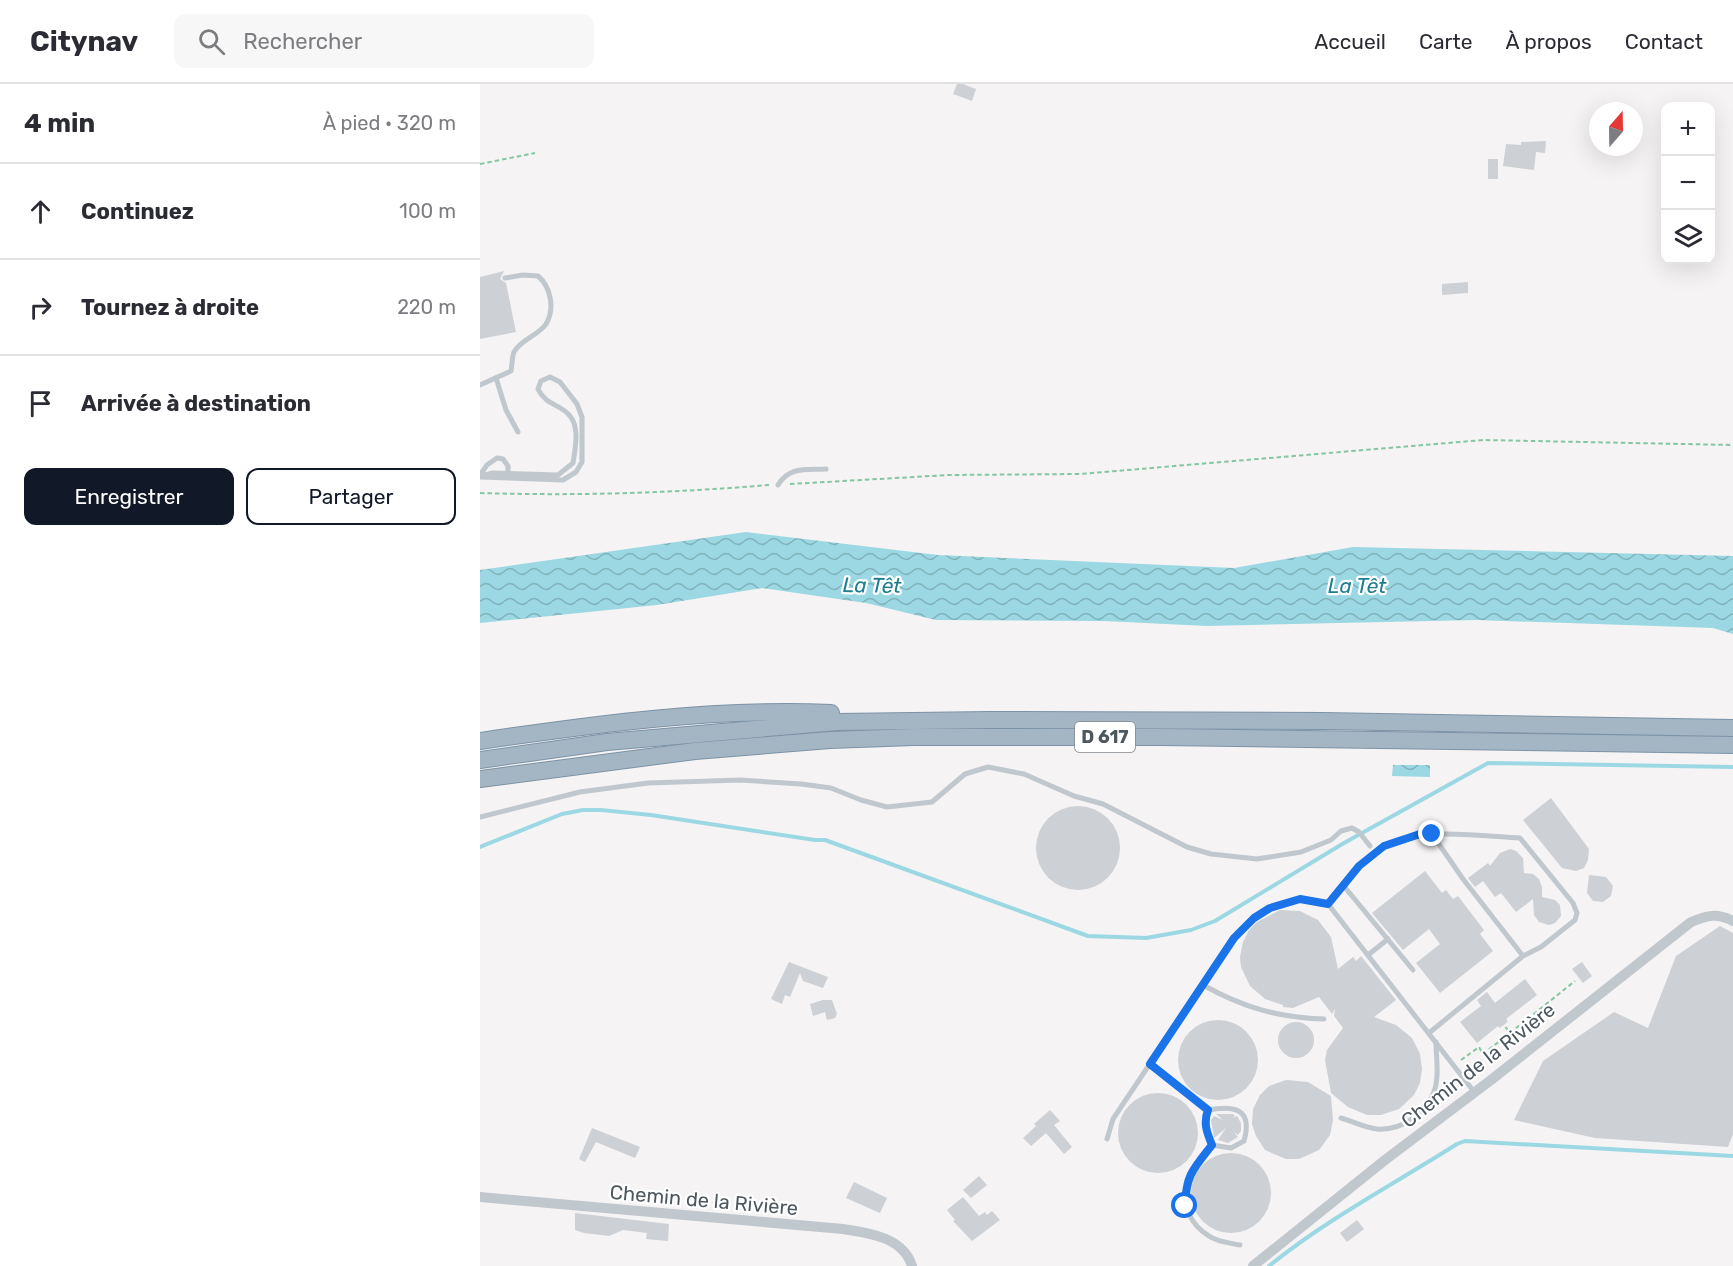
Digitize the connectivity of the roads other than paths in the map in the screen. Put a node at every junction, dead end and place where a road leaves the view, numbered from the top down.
1 (505, 278) dead end
2 (496, 378) junction
3 (480, 386) edge
4 (518, 432) dead end
5 (826, 469) dead end
6 (508, 473) junction
7 (480, 476) edge
8 (778, 485) road end
9 (989, 720) junction
10 (1733, 728) edge
11 (480, 741) edge
12 (1733, 745) edge
13 (480, 760) edge
14 (480, 779) edge
15 (480, 817) edge
16 (1432, 834) junction
17 (1370, 846) dead end
18 (1343, 885) junction
19 (1328, 904) junction
20 (1733, 921) edge
21 (1388, 939) junction
22 (1368, 955) junction
23 (1523, 956) junction
24 (1413, 970) dead end
25 (1203, 985) junction
26 (1324, 1019) dead end
27 (1428, 1033) junction
28 (1436, 1042) junction
29 (1150, 1064) junction
30 (1475, 1093) junction
31 (1208, 1110) junction
32 (1341, 1118) dead end
33 (1107, 1139) dead end
34 (1212, 1145) junction
35 (480, 1197) edge
36 (1240, 1245) dead end
37 (912, 1266) edge
38 (1253, 1266) edge

1 - 2 lane
2 - 3 lane
2 - 4 lane
5 - 8 lane
6 - 7 lane
6 - 7 lane
6 - 7 lane
9 - 10 highway, D 617
9 - 11 highway
9 - 13 highway, D 617
12 - 14 highway, D 617
15 - 17 lane
16 - 18 lane
16 - 23 lane
16 - 23 lane
18 - 19 lane
18 - 21 lane
19 - 22 lane
19 - 25 lane
20 - 30 street, Chemin de la Rivière
21 - 22 lane
21 - 24 lane
22 - 27 lane
23 - 27 lane
25 - 26 lane
25 - 29 lane
27 - 28 lane
28 - 30 lane
28 - 32 lane
29 - 31 lane
29 - 33 lane
30 - 38 street, Chemin de la Rivière
31 - 34 lane
31 - 34 lane
34 - 36 lane
35 - 37 street, Chemin de la Rivière

